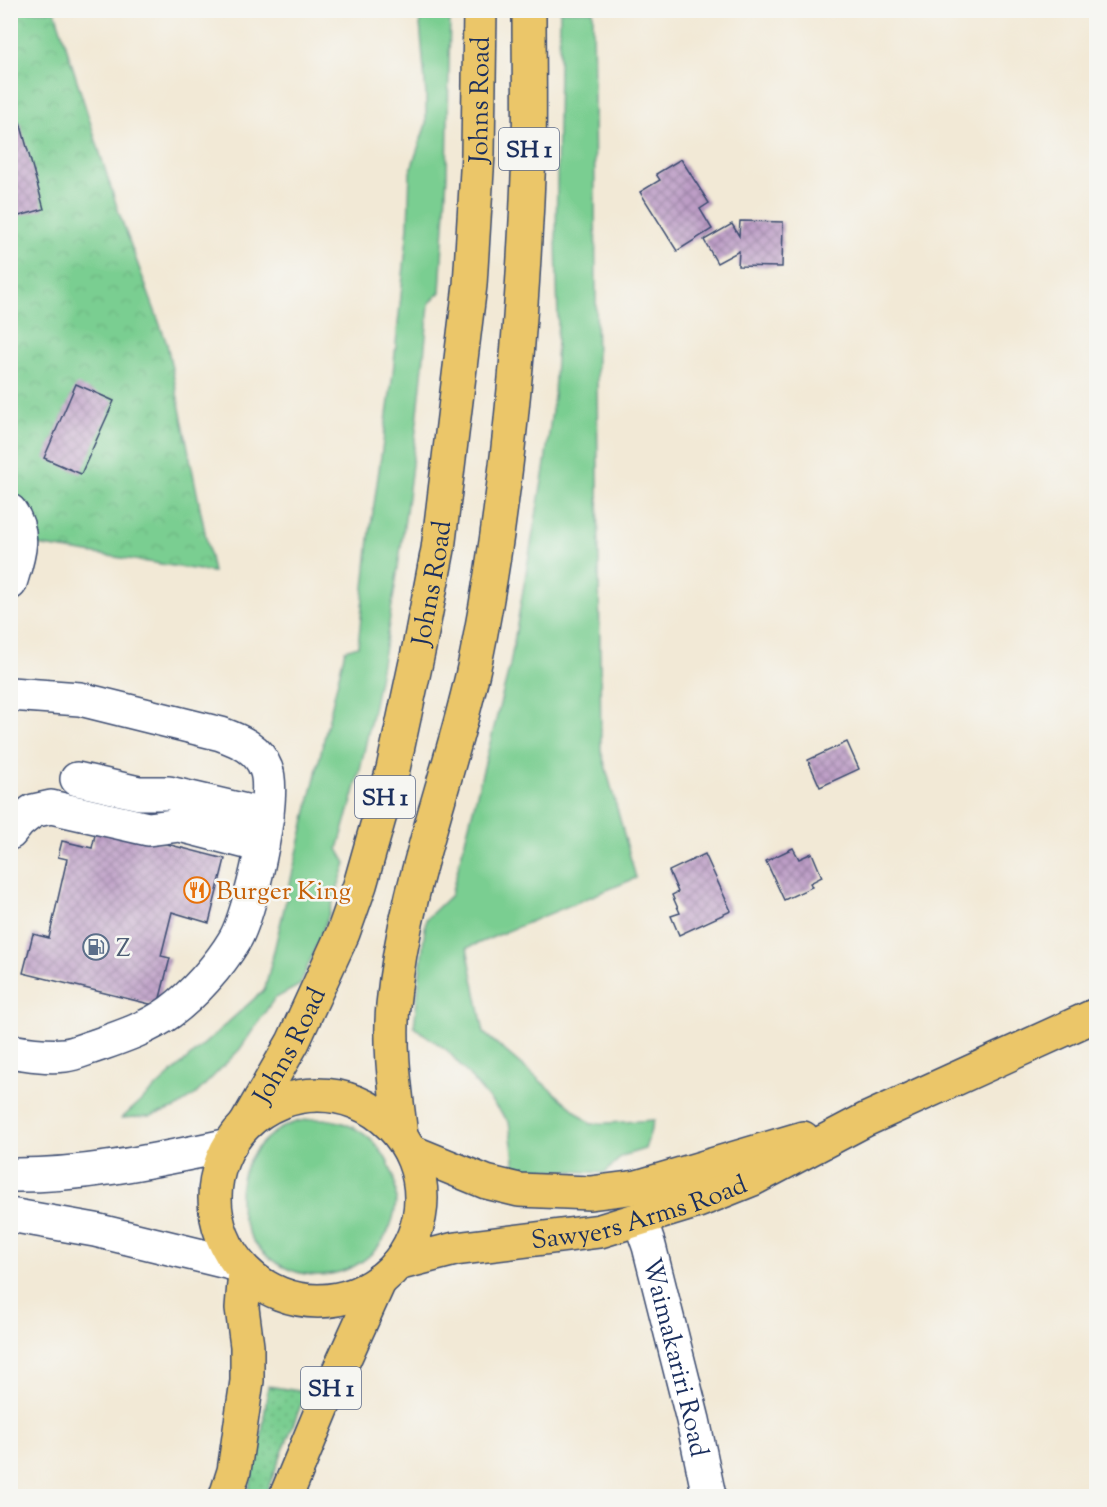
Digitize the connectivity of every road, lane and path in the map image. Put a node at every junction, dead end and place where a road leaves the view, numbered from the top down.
1 (480, 10) edge
2 (529, 10) edge
3 (10, 511) edge
4 (10, 583) edge
5 (10, 694) edge
6 (76, 779) dead end
7 (264, 831) junction
8 (10, 833) edge
9 (1096, 1015) edge
10 (10, 1051) edge
11 (866, 1120) junction
12 (238, 1135) junction
13 (405, 1143) junction
14 (10, 1175) edge
15 (10, 1215) edge
16 (640, 1220) junction
17 (242, 1268) junction
18 (388, 1272) junction
19 (226, 1497) edge
20 (286, 1497) edge
21 (709, 1497) edge

1 - 12 main road, Johns Road / SH 1
2 - 13 main road, Johns Road / SH 1
3 - 4 street
5 - 7 street
6 - 7 street
7 - 8 street
7 - 10 street
9 - 11 main road, Sawyers Arms Road
11 - 13 main road, Sawyers Arms Road
11 - 16 main road, Sawyers Arms Road
12 - 13 main road, SH 1
12 - 14 street
12 - 17 main road, SH 1
13 - 18 main road, SH 1
15 - 17 street
16 - 18 main road, Sawyers Arms Road
16 - 21 street, Waimakariri Road
17 - 18 main road, SH 1
17 - 19 main road
18 - 20 main road, SH 1

